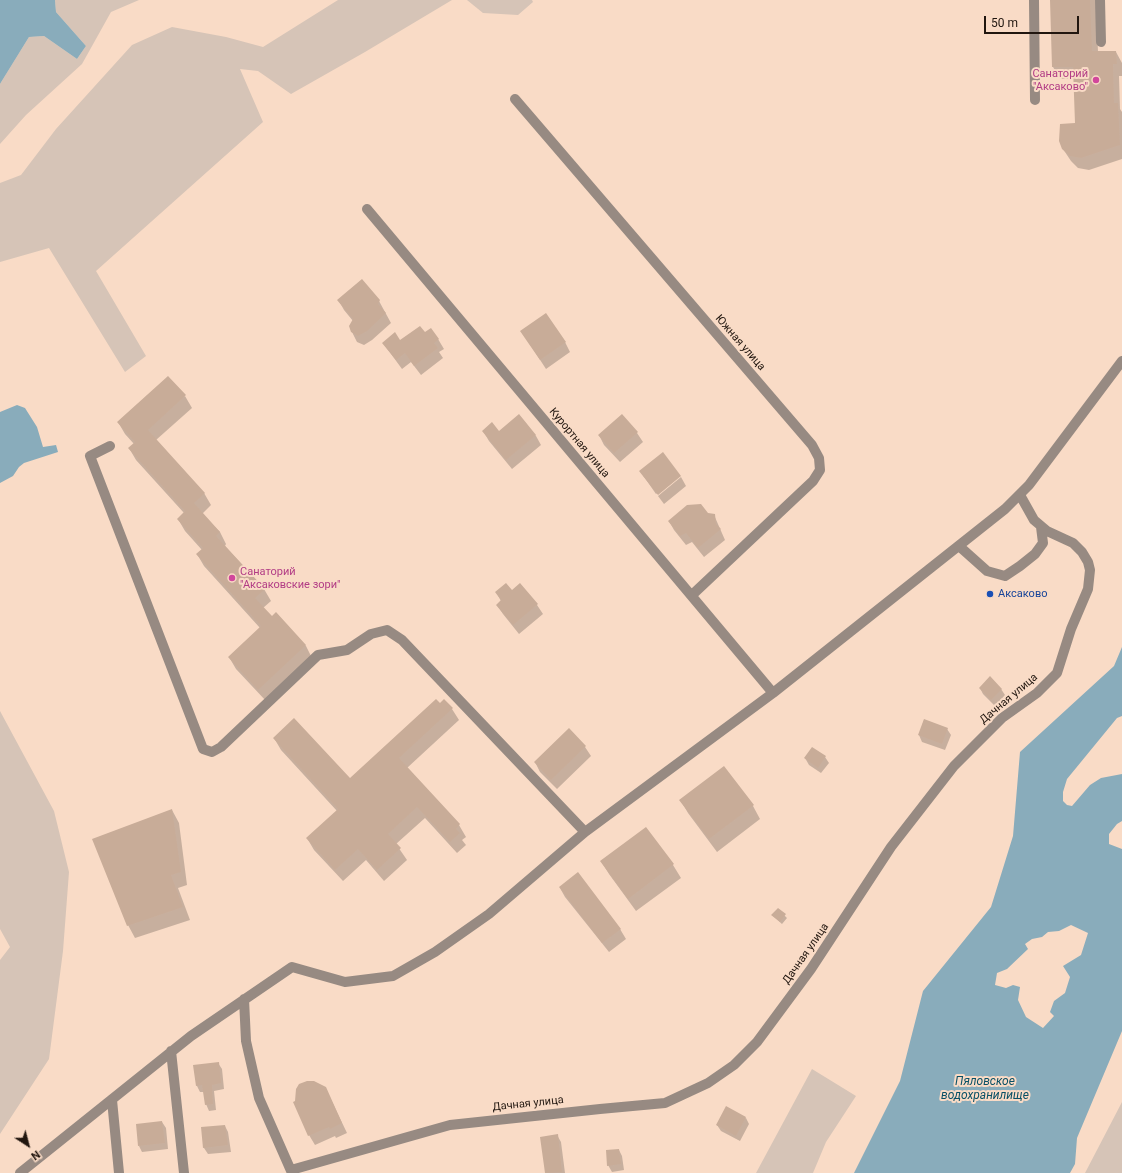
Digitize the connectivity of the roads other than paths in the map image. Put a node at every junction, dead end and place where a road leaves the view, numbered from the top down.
1 (1034, 0) edge
2 (1100, 0) edge
3 (1100, 42) dead end
4 (515, 100) dead end
5 (1035, 100) dead end
6 (366, 209) dead end
7 (1122, 361) edge
8 (110, 446) dead end
9 (1020, 496) junction
10 (1041, 527) junction
11 (959, 546) junction
12 (692, 595) junction
13 (773, 693) junction
14 (585, 832) junction
15 (244, 999) junction
16 (171, 1051) junction
17 (112, 1100) junction
18 (292, 1172) edge
19 (20, 1173) edge
20 (119, 1173) edge
21 (184, 1173) edge

1 - 5 street
2 - 3 street
4 - 12 street, Южная улица
6 - 12 street, Курортная улица
7 - 9 street
8 - 14 street
9 - 10 street, Дачная улица
9 - 11 street
10 - 11 street
10 - 18 street, Дачная улица
11 - 13 street
12 - 13 street, Курортная улица
13 - 14 street
14 - 15 street
15 - 16 street
15 - 18 street
16 - 17 street
16 - 21 street
17 - 19 street
17 - 20 street

